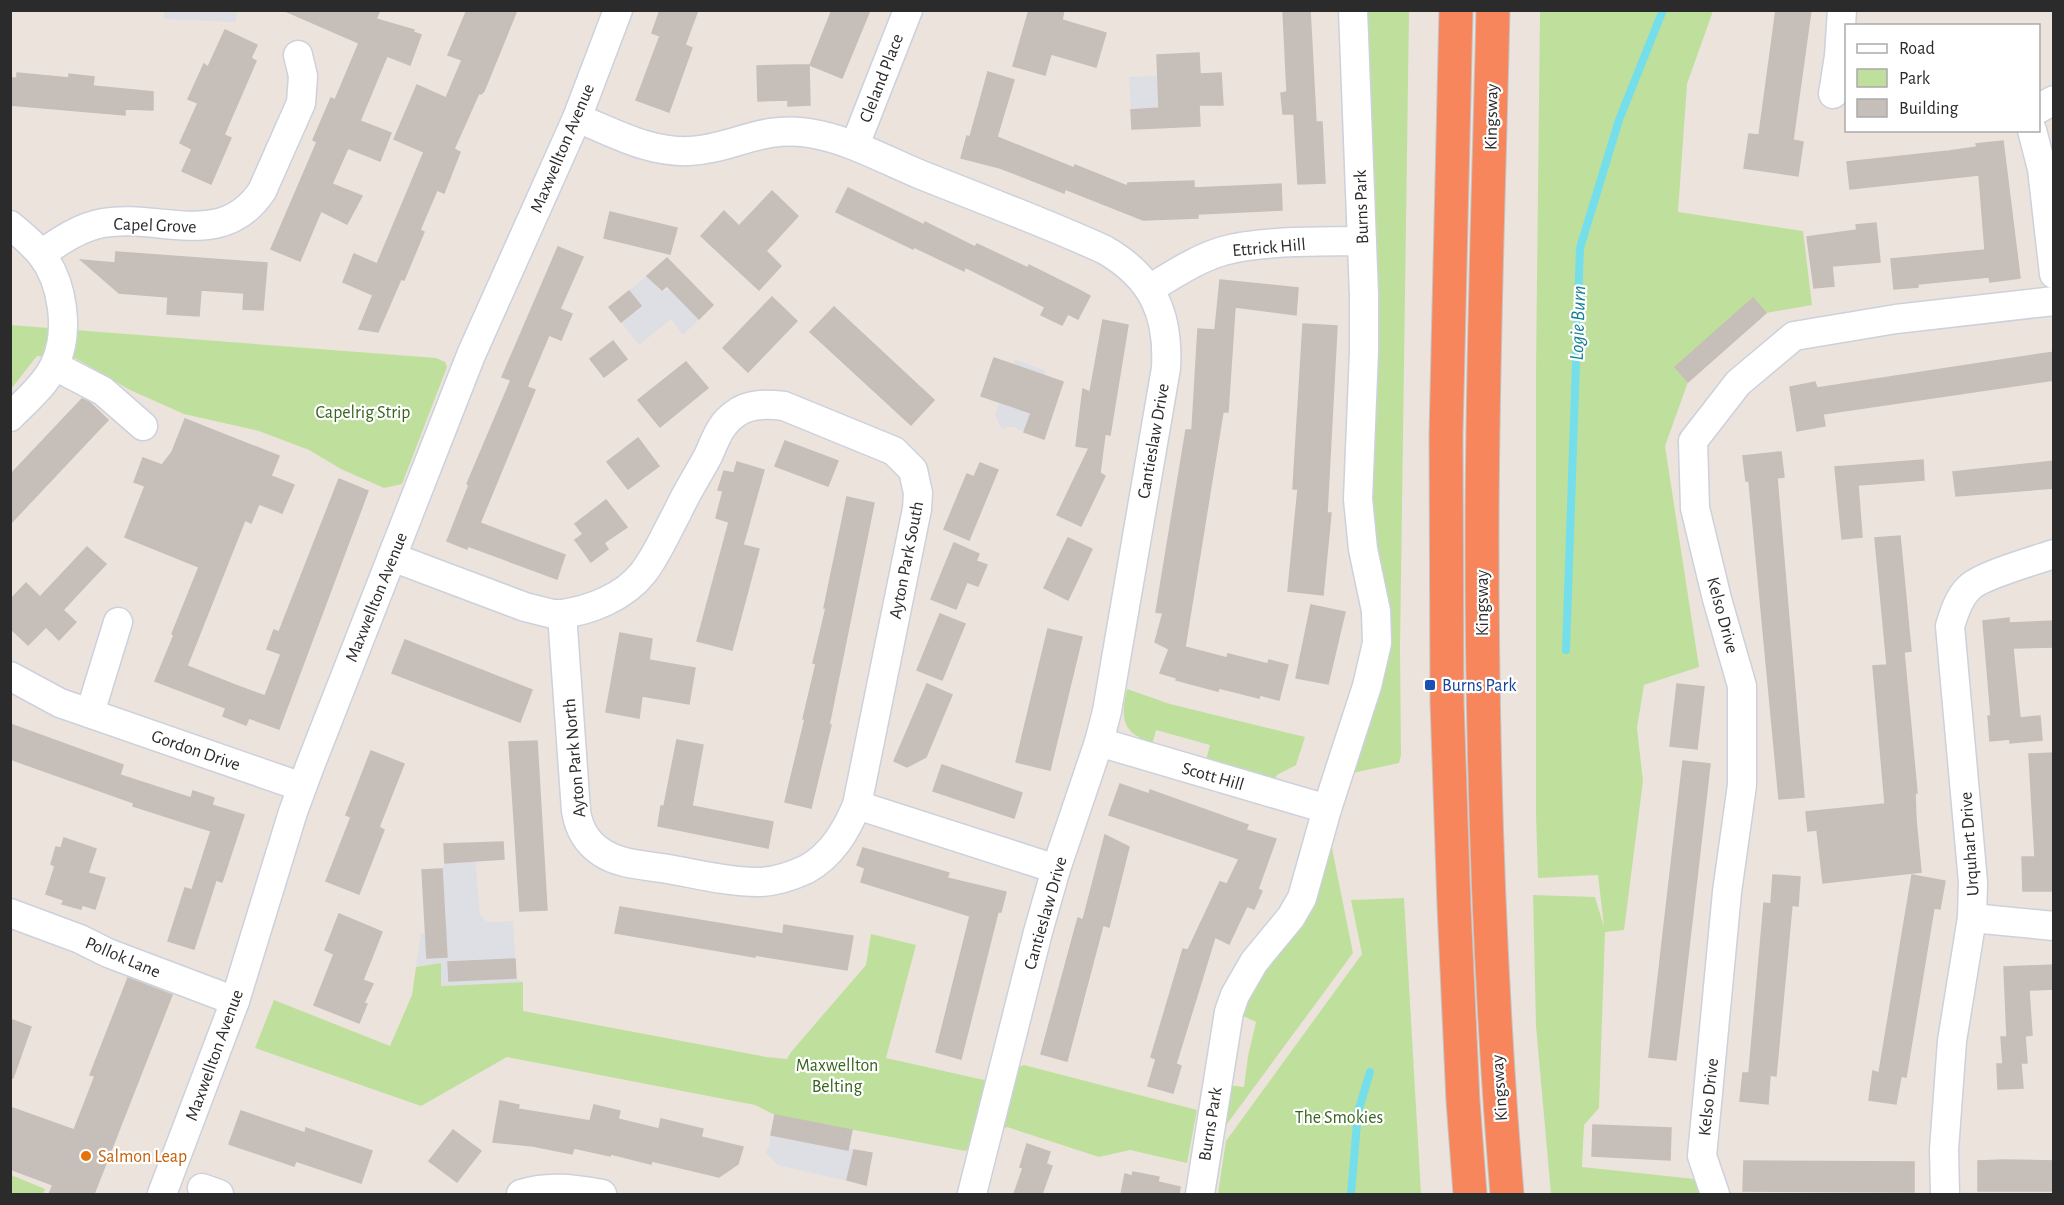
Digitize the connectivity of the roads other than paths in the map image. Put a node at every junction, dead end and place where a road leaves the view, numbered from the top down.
1 (618, 10) edge
2 (908, 10) edge
3 (1353, 10) edge
4 (1456, 10) edge
5 (1493, 10) edge
6 (1842, 10) edge
7 (298, 55) dead end
8 (1843, 57) edge
9 (1833, 94) dead end
10 (2054, 100) edge
11 (2040, 108) edge
12 (577, 118) junction
13 (2033, 132) edge
14 (855, 145) junction
15 (10, 225) edge
16 (1362, 241) junction
17 (41, 254) junction
18 (2054, 274) edge
19 (1149, 289) junction
20 (2054, 301) edge
21 (55, 366) junction
22 (10, 417) edge
23 (143, 426) dead end
24 (2054, 554) edge
25 (392, 557) junction
26 (562, 614) junction
27 (118, 622) dead end
28 (10, 676) edge
29 (90, 713) junction
30 (1099, 742) junction
31 (302, 787) junction
32 (857, 805) junction
33 (1327, 809) junction
34 (1056, 869) junction
35 (10, 913) edge
36 (1972, 918) junction
37 (2054, 926) edge
38 (235, 1001) junction
39 (162, 1194) edge
40 (521, 1194) edge
41 (602, 1194) edge
42 (972, 1194) edge
43 (1200, 1194) edge
44 (1470, 1194) edge
45 (1507, 1194) edge
46 (1715, 1194) edge
47 (1945, 1194) edge

1 - 12 street, Maxwellton Avenue
2 - 14 street, Cleland Place
3 - 16 street, Burns Park
4 - 44 highway, Kingsway
5 - 45 highway, Kingsway
6 - 8 street
7 - 17 street, Capel Grove
8 - 9 street
10 - 11 street
12 - 14 street, Cantieslaw Drive
12 - 25 street, Maxwellton Avenue
13 - 18 street
14 - 19 street, Cantieslaw Drive
15 - 17 street
16 - 19 street, Ettrick Hill
16 - 33 street, Burns Park
17 - 21 street
19 - 30 street, Cantieslaw Drive
20 - 46 street, Kelso Drive
21 - 22 street
21 - 23 street
24 - 36 street, Urquhart Drive
25 - 26 street
25 - 31 street, Maxwellton Avenue
26 - 32 street, Ayton Park North
26 - 32 street, Ayton Park South
27 - 29 street
28 - 29 street, Gordon Drive
29 - 31 street, Gordon Drive
30 - 33 street, Scott Hill
30 - 34 street, Cantieslaw Drive
31 - 38 street, Maxwellton Avenue
32 - 34 street
33 - 43 street, Burns Park
34 - 42 street, Cantieslaw Drive
35 - 38 street, Pollok Lane
36 - 37 street
36 - 47 street, Urquhart Drive
38 - 39 street, Maxwellton Avenue
40 - 41 street

